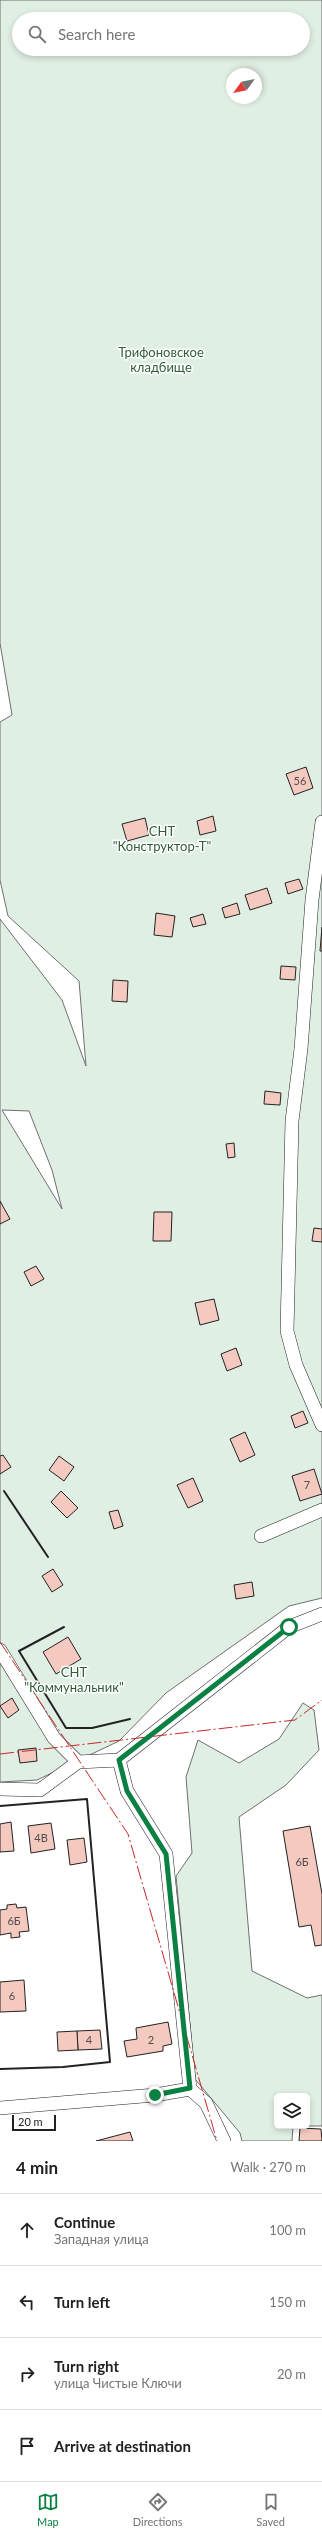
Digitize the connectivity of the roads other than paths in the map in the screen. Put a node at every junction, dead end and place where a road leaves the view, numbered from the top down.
1 (322, 822) edge
2 (322, 1425) edge
3 (322, 1510) edge
4 (261, 1536) dead end
5 (322, 1614) edge
6 (0, 1650) edge
7 (119, 1760) junction
8 (78, 1762) junction
9 (0, 1789) edge
10 (190, 2088) junction
11 (0, 2108) edge
12 (224, 2141) edge

1 - 2 street
3 - 4 street
5 - 7 street
6 - 8 street
7 - 8 street
7 - 10 street
8 - 9 street
10 - 11 street
10 - 12 street

